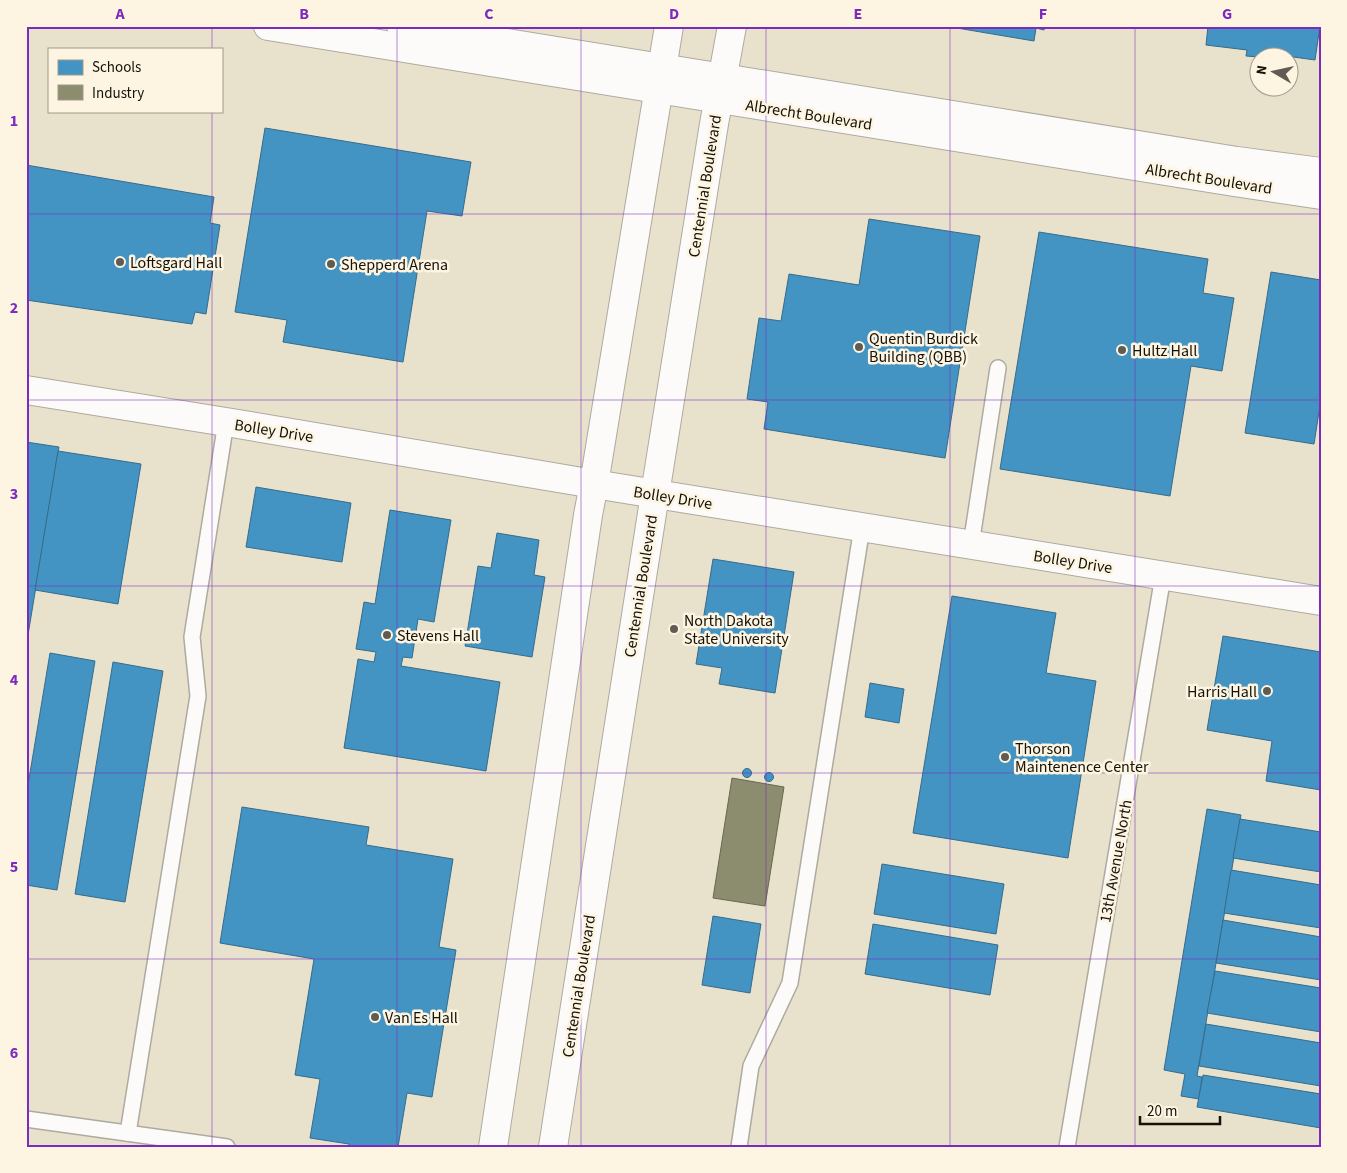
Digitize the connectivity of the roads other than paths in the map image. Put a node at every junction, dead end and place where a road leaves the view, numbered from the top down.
1 (268, 26) edge
2 (401, 26) edge
3 (669, 26) edge
4 (732, 26) edge
5 (660, 78) junction
6 (721, 89) junction
7 (1321, 172) edge
8 (1321, 194) edge
9 (998, 368) dead end
10 (26, 390) edge
11 (226, 422) junction
12 (594, 484) junction
13 (655, 494) junction
14 (862, 527) junction
15 (971, 545) junction
16 (1163, 576) junction
17 (1321, 600) edge
18 (26, 1119) edge
19 (128, 1133) junction
20 (227, 1147) edge
21 (493, 1147) edge
22 (553, 1147) edge
23 (739, 1147) edge
24 (1067, 1147) edge

1 - 5 street, Albrecht Boulevard
2 - 5 street, Albrecht Boulevard
3 - 5 street
4 - 6 street, Centennial Boulevard
5 - 6 street, Albrecht Boulevard
5 - 12 street
6 - 7 street, Albrecht Boulevard
6 - 8 street, Albrecht Boulevard
6 - 13 street, Centennial Boulevard
9 - 15 lane
10 - 11 street, Bolley Drive
11 - 12 street, Bolley Drive
11 - 19 lane
12 - 13 street, Bolley Drive
12 - 21 street
13 - 14 street, Bolley Drive
13 - 22 street, Centennial Boulevard
14 - 15 street, Bolley Drive
14 - 23 lane
15 - 16 street, Bolley Drive
16 - 17 street, Bolley Drive
16 - 24 lane, 13th Avenue North
18 - 19 lane
19 - 20 lane

